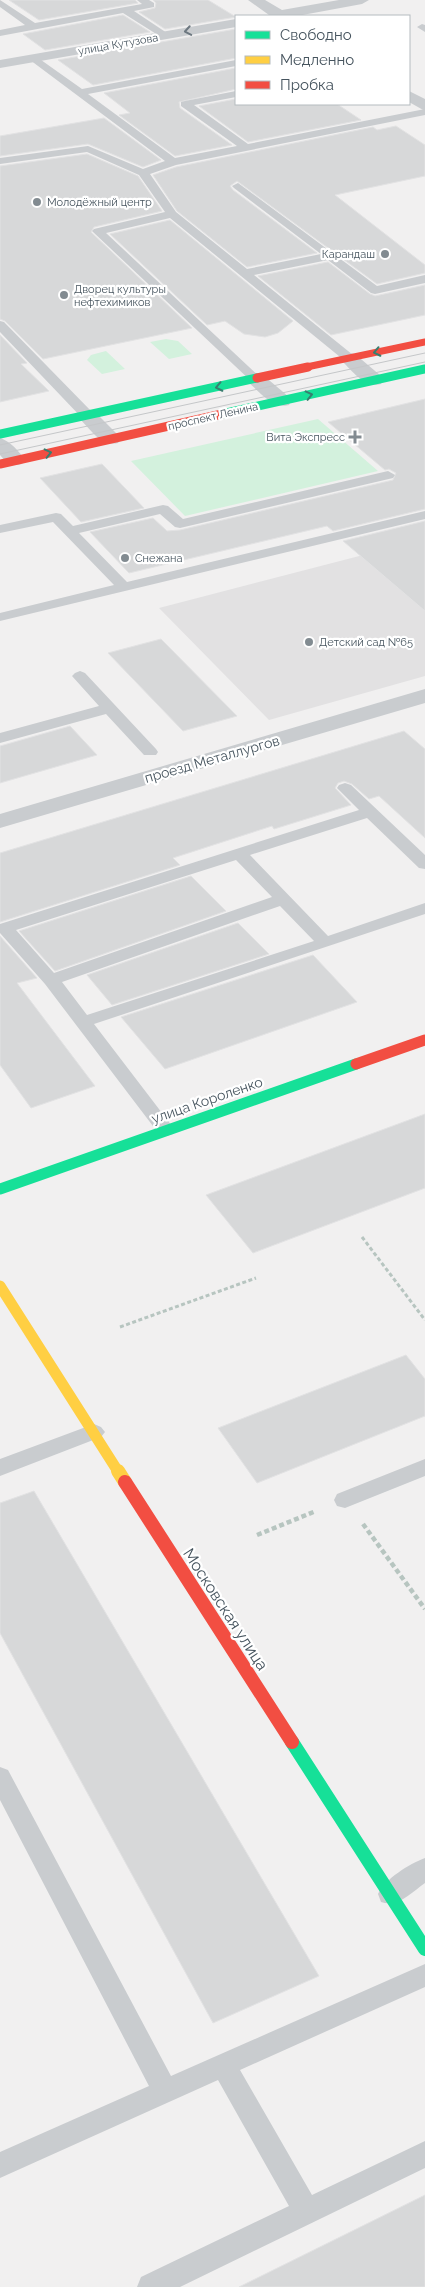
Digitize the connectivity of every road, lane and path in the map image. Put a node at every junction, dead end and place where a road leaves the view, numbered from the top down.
1 (142, 0) edge
2 (255, 0) edge
3 (362, 0) edge
4 (0, 3) edge
5 (125, 10) junction
6 (278, 15) edge
7 (284, 15) edge
8 (235, 23) edge
9 (34, 27) junction
10 (0, 33) edge
11 (165, 35) junction
12 (34, 58) junction
13 (235, 63) edge
14 (0, 64) edge
15 (80, 92) junction
16 (235, 94) edge
17 (410, 97) edge
18 (425, 106) edge
19 (425, 112) edge
20 (246, 147) junction
21 (0, 162) edge
22 (173, 162) junction
23 (143, 173) junction
24 (238, 186) dead end
25 (172, 214) junction
26 (330, 256) junction
27 (247, 273) junction
28 (425, 278) edge
29 (0, 325) edge
30 (425, 342) edge
31 (349, 358) junction
32 (425, 369) edge
33 (256, 378) junction
34 (374, 380) junction
35 (282, 401) junction
36 (87, 415) junction
37 (0, 434) edge
38 (111, 439) junction
39 (0, 444) edge
40 (8, 462) edge
41 (388, 475) dead end
42 (425, 514) edge
43 (0, 530) edge
44 (70, 531) junction
45 (123, 586) junction
46 (0, 617) edge
47 (80, 676) dead end
48 (425, 696) edge
49 (110, 708) junction
50 (0, 738) edge
51 (150, 752) dead end
52 (345, 788) dead end
53 (370, 812) junction
54 (0, 821) edge
55 (240, 854) junction
56 (425, 864) edge
57 (284, 899) junction
58 (425, 908) edge
59 (325, 943) junction
60 (50, 980) junction
61 (82, 1022) junction
62 (425, 1040) edge
63 (166, 1130) junction
64 (0, 1189) edge
65 (362, 1237) dead end
66 (256, 1278) dead end
67 (0, 1286) edge
68 (425, 1320) edge
69 (120, 1327) dead end
70 (94, 1432) junction
71 (425, 1467) edge
72 (0, 1468) edge
73 (345, 1500) junction
74 (257, 1535) dead end
75 (425, 1609) edge
76 (0, 1778) edge
77 (425, 1869) edge
78 (390, 1894) junction
79 (425, 1949) edge
80 (425, 1975) edge
81 (223, 2065) junction
82 (165, 2090) junction
83 (425, 2154) edge
84 (0, 2165) edge
85 (307, 2212) junction
86 (151, 2287) edge

1 - 5 lane
2 - 6 street
3 - 7 street
4 - 9 lane
5 - 9 lane
5 - 11 lane
8 -> 11 street, улица Кутузова
9 - 10 lane
11 - 12 street, улица Кутузова
12 - 14 street, улица Кутузова
12 - 15 lane
13 - 15 lane
15 - 22 lane
16 - 20 lane
17 - 18 street
19 - 20 lane
20 - 22 lane
21 - 23 lane
22 - 23 lane
23 - 25 lane
24 - 26 lane
25 - 27 lane
25 - 33 lane
26 - 27 lane
26 - 28 lane
27 - 31 lane
29 - 36 lane
30 -> 31 main road, проспект Ленина
31 - 33 main road, проспект Ленина
31 - 34 street
32 - 34 main road, проспект Ленина
33 - 35 street
33 -> 36 main road, проспект Ленина
35 -> 34 main road, проспект Ленина
35 - 38 main road, проспект Ленина
36 - 37 main road, проспект Ленина
36 - 38 street
40 -> 38 main road, проспект Ленина
39 - 40 street
41 - 44 lane
42 - 45 lane
43 - 44 lane
44 - 45 lane
45 - 46 lane
47 - 49 lane
48 - 54 street, проезд Металлургов
49 - 50 lane
49 - 51 lane
52 - 53 lane
53 - 55 lane
53 - 56 lane
55 - 57 lane
55 - 60 lane
57 - 59 lane
57 - 60 lane
58 - 59 lane
59 - 61 lane
60 - 61 lane
61 - 63 lane
62 - 63 main road, улица Короленко
63 - 64 main road, улица Короленко
65 - 68 path
66 - 69 path
67 - 70 main road, Московская улица
70 - 72 lane
70 - 78 main road, Московская улица
71 - 73 lane
73 - 74 path
73 - 75 path
76 - 82 lane
77 - 78 lane
78 - 79 main road, Московская улица
80 - 81 lane
81 - 82 lane
81 - 85 lane
82 - 84 lane
83 - 85 lane
85 - 86 lane

